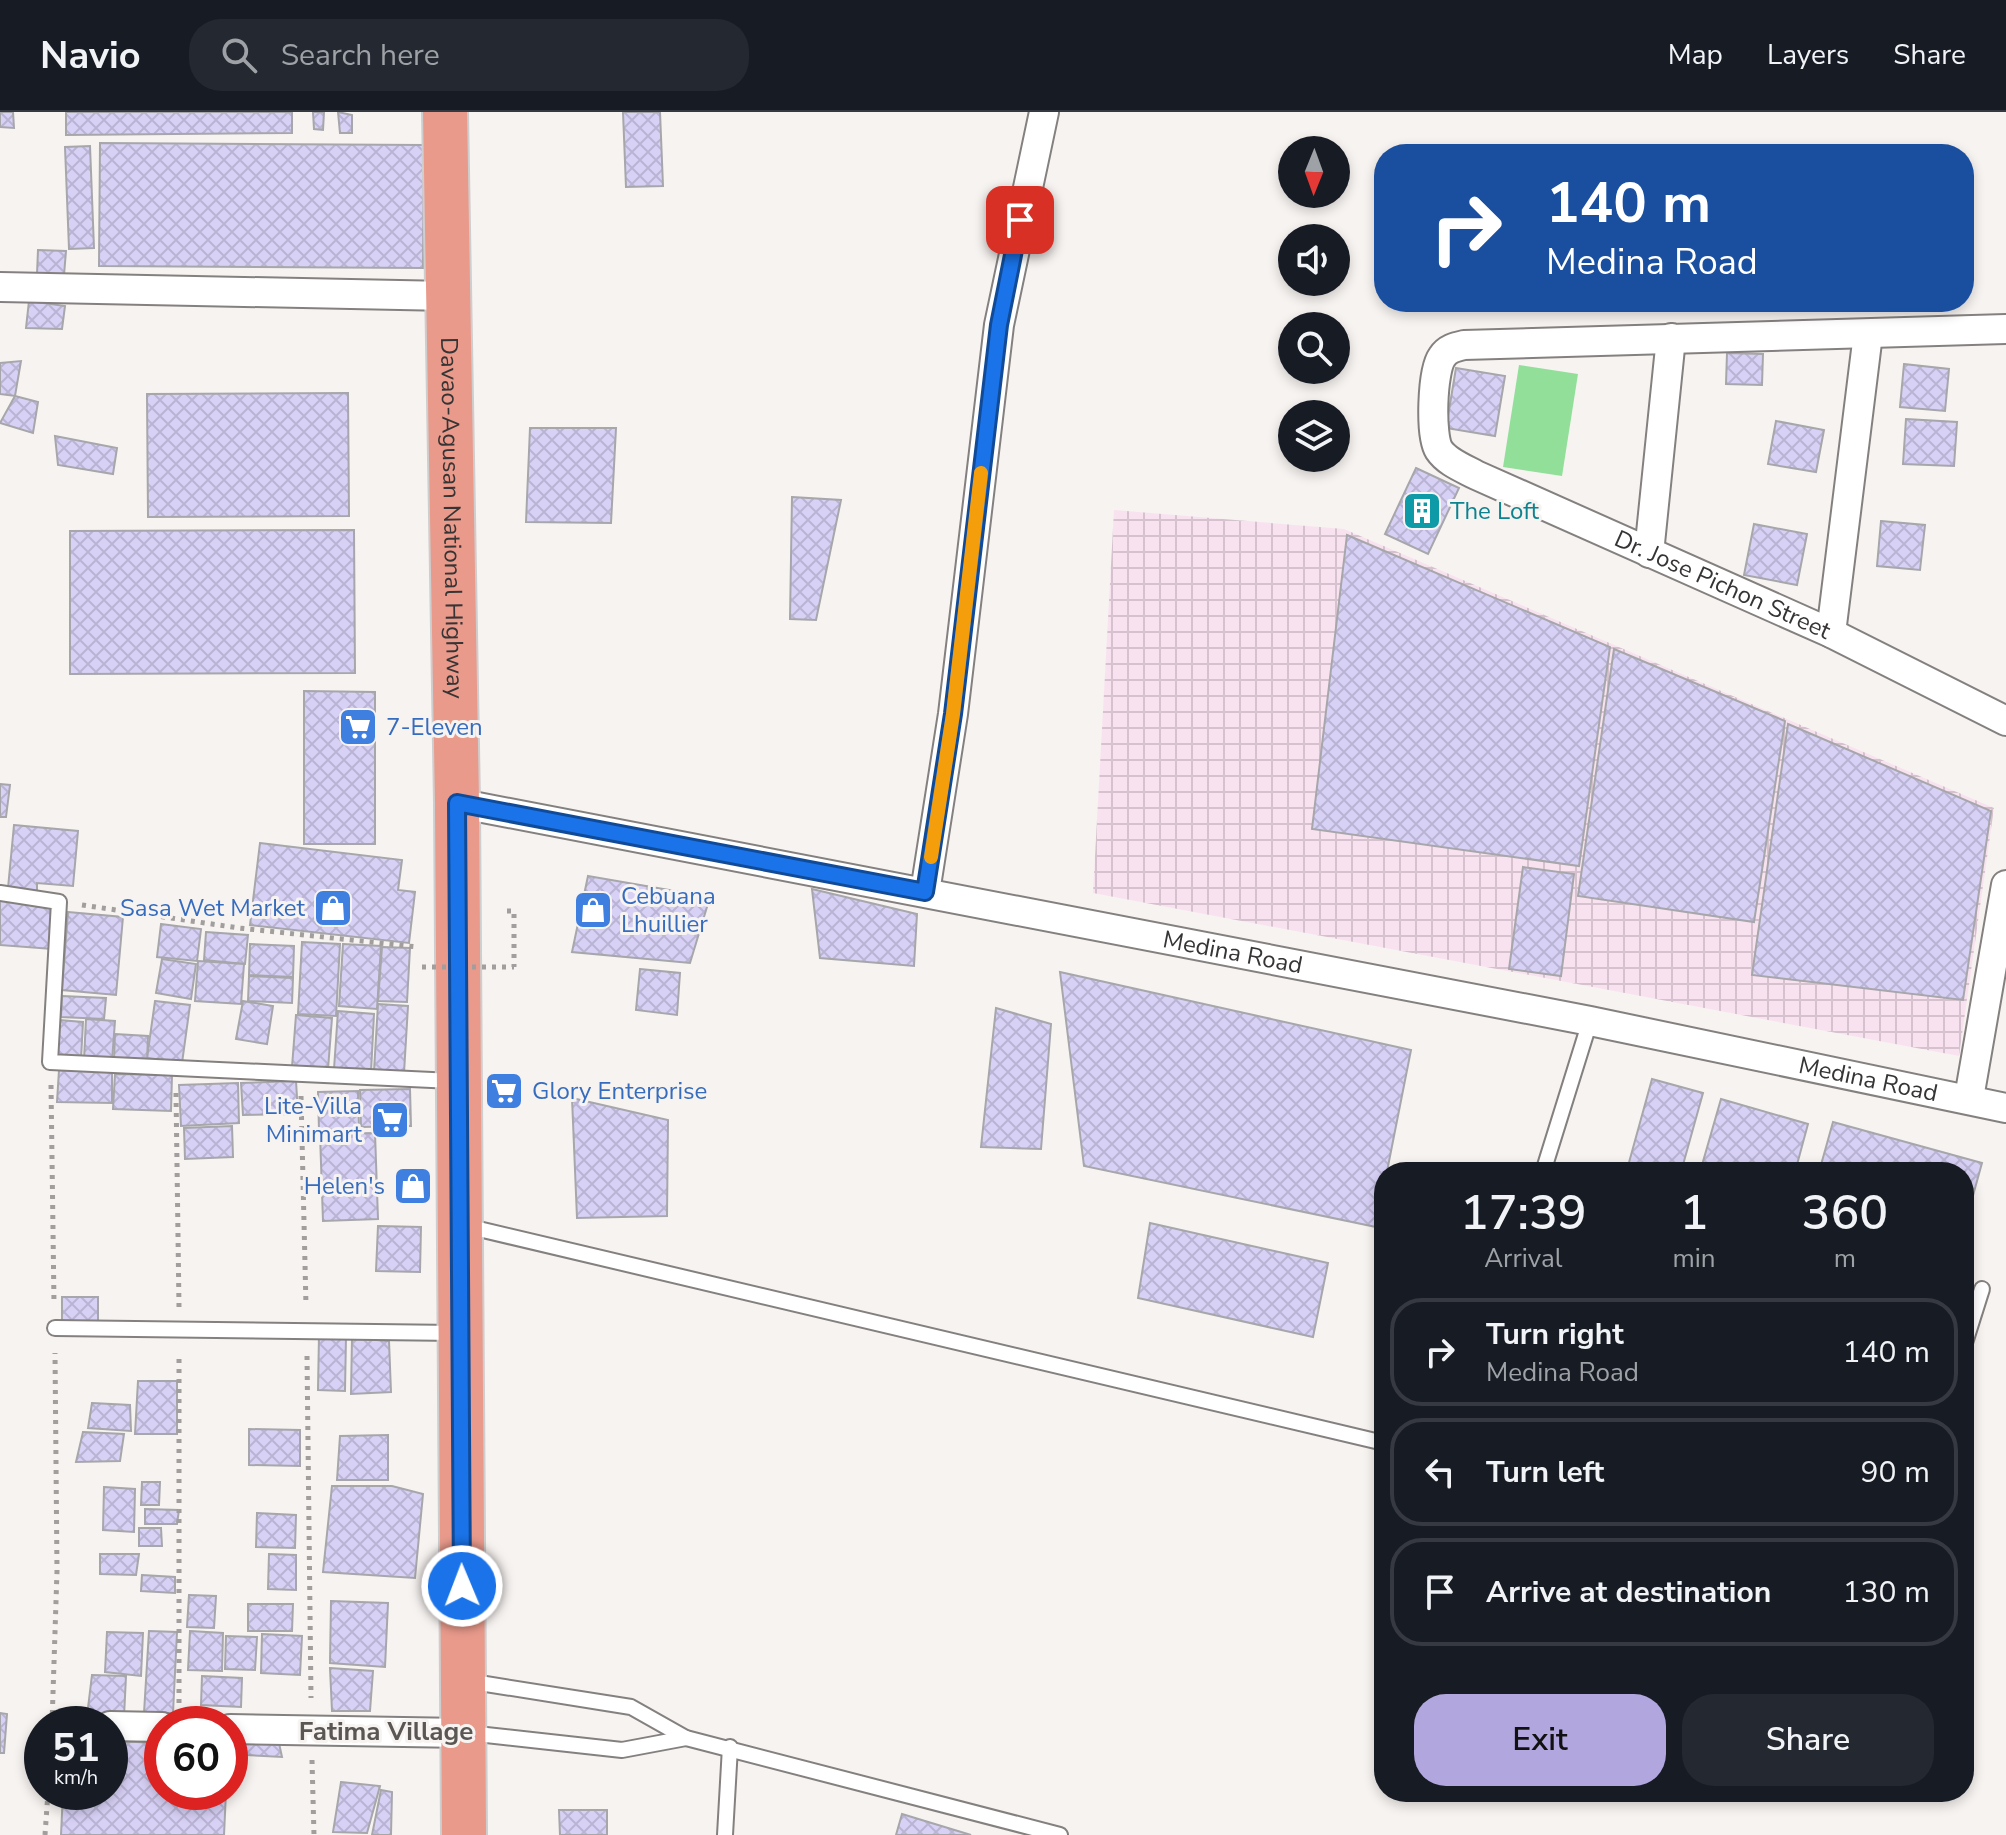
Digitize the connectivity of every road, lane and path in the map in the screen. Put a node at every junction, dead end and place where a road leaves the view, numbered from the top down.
1 (445, 112) edge
2 (1044, 112) edge
3 (0, 287) edge
4 (448, 296) junction
5 (2006, 329) edge
6 (1868, 334) junction
7 (1671, 338) junction
8 (1649, 553) junction
9 (1831, 633) junction
10 (2006, 721) edge
11 (457, 803) junction
12 (2006, 885) edge
13 (925, 892) junction
14 (0, 893) edge
15 (59, 902) junction
16 (507, 911) dead end
17 (440, 959) junction
18 (1590, 1021) junction
19 (50, 1062) junction
20 (175, 1068) junction
21 (300, 1073) junction
22 (459, 1081) junction
23 (1969, 1098) junction
24 (2006, 1108) edge
25 (1546, 1162) edge
26 (460, 1224) junction
27 (1982, 1289) dead end
28 (1974, 1314) edge
29 (55, 1328) junction
30 (179, 1329) junction
31 (306, 1331) junction
32 (461, 1333) junction
33 (1374, 1441) edge
34 (463, 1680) junction
35 (53, 1706) edge
36 (171, 1706) edge
37 (248, 1729) edge
38 (312, 1730) junction
39 (463, 1733) junction
40 (686, 1738) junction
41 (730, 1747) junction
42 (47, 1810) edge
43 (45, 1835) edge
44 (314, 1835) edge
45 (464, 1835) edge
46 (725, 1835) edge
47 (1060, 1835) edge

1 - 4 main road, Davao-Agusan National Highway
2 - 13 street
3 - 4 street
4 - 11 main road, Davao-Agusan National Highway
5 - 6 street
6 - 7 street
6 - 9 street
7 - 8 street
7 - 8 street, Dr. Jose Pichon Street
8 - 9 street, Dr. Jose Pichon Street
9 - 10 street, Dr. Jose Pichon Street
11 - 13 street, Medina Road
11 - 17 main road, Davao-Agusan National Highway
12 - 23 street
13 - 18 street, Medina Road
14 - 15 lane
15 - 17 path
15 - 19 lane
16 - 17 path, bridge
17 - 22 main road, Davao-Agusan National Highway
18 - 23 street, Medina Road
18 - 25 lane
19 - 20 lane
19 - 29 path
20 - 21 lane
20 - 30 path
21 - 22 lane
21 - 31 path
22 - 26 main road, Davao-Agusan National Highway
23 - 24 street, Medina Road
26 - 32 main road, Davao-Agusan National Highway
26 - 33 lane
27 - 28 lane
29 - 30 lane
29 - 35 path
30 - 31 lane
30 - 36 path
31 - 32 lane
31 - 38 path
32 - 34 main road, Davao-Agusan National Highway
34 - 39 main road, Davao-Agusan National Highway
34 - 40 lane
37 - 38 street
38 - 39 street
38 - 44 path
39 - 40 lane
39 - 45 main road, Davao-Agusan National Highway
40 - 41 lane
41 - 46 lane
41 - 47 lane
42 - 43 path

